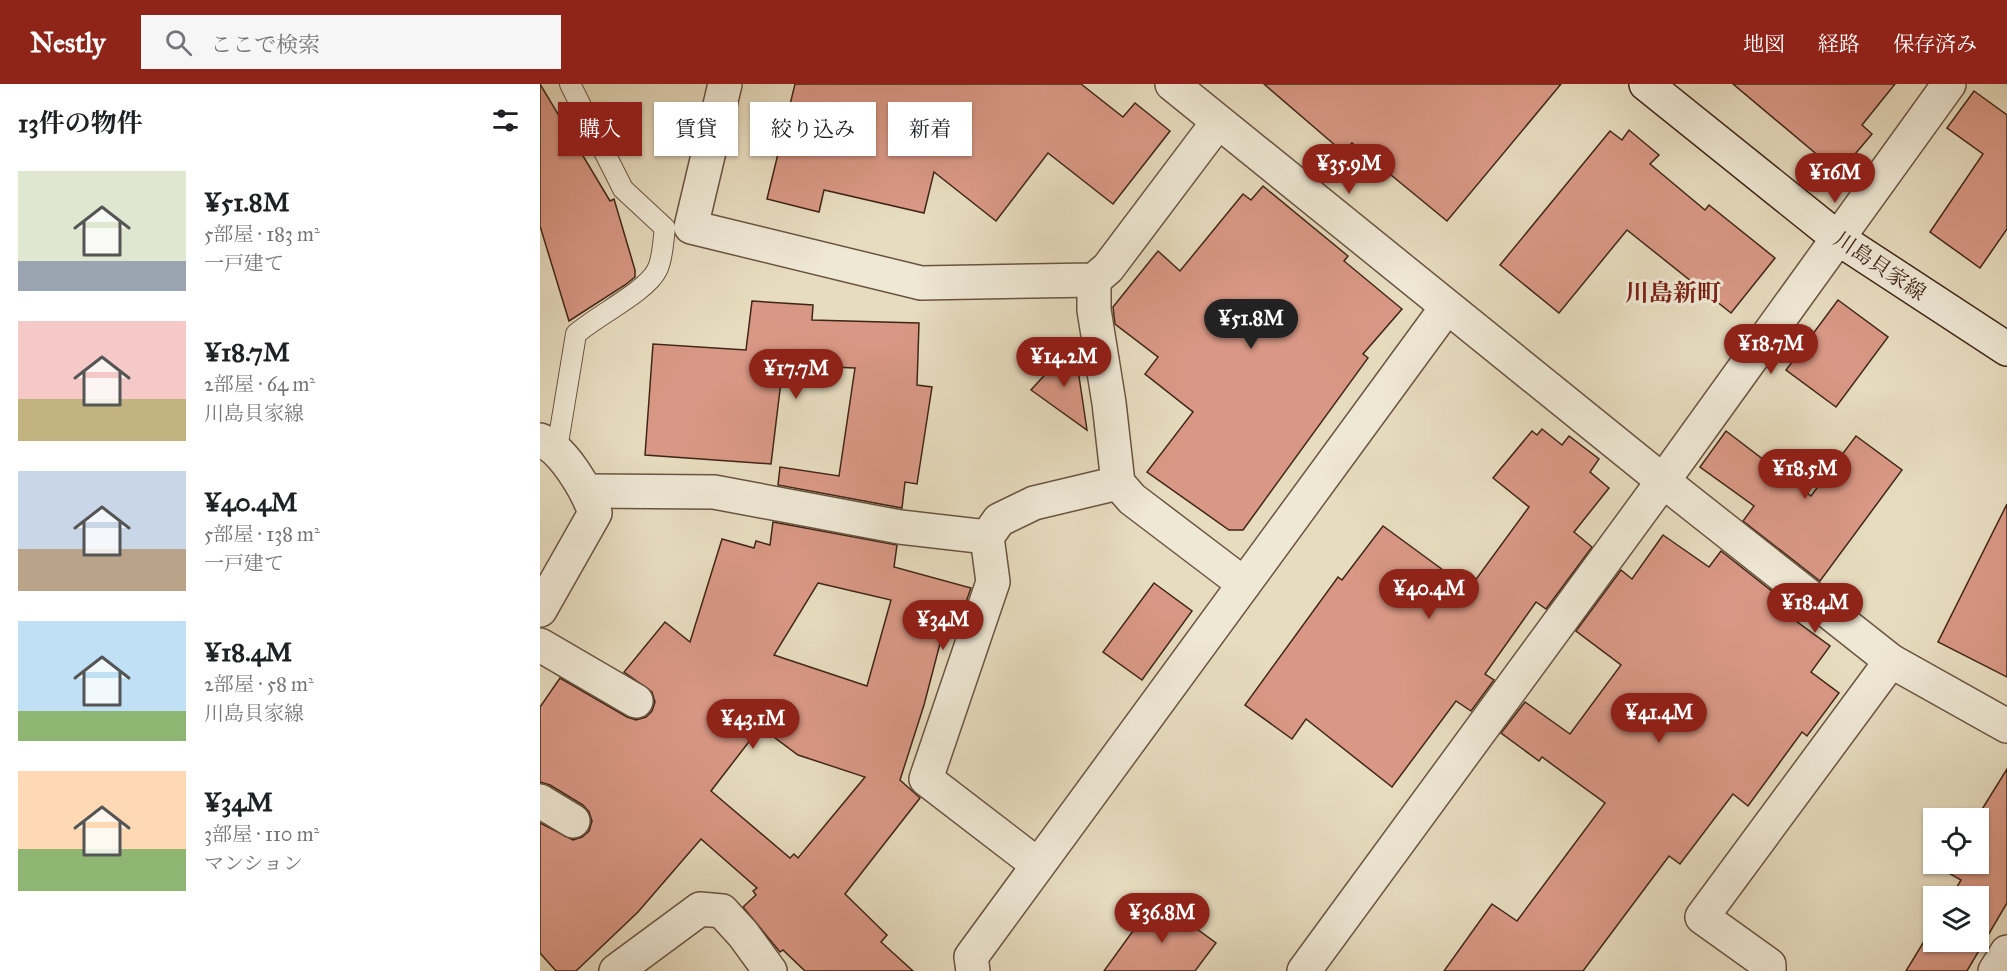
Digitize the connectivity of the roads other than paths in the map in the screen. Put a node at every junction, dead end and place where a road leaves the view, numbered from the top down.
1 (570, 84) edge
2 (725, 84) edge
3 (1172, 84) edge
4 (1646, 84) edge
5 (1949, 84) edge
6 (1218, 122) junction
7 (678, 227) junction
8 (1839, 240) junction
9 (1094, 280) junction
10 (1448, 307) junction
11 (2007, 349) edge
12 (549, 444) edge
13 (1663, 482) junction
14 (1118, 483) junction
15 (588, 491) junction
16 (987, 537) junction
17 (1244, 584) junction
18 (540, 610) edge
19 (540, 645) edge
20 (1891, 661) junction
21 (636, 701) dead end
22 (2007, 726) edge
23 (540, 801) edge
24 (573, 821) dead end
25 (1038, 865) junction
26 (2007, 952) edge
27 (1316, 967) edge
28 (616, 971) edge
29 (770, 971) edge
30 (973, 971) edge
31 (1769, 971) edge
32 (1995, 971) edge

1 - 7 lane
2 - 7 street
3 - 6 street
4 - 8 street, 川島貝家線
5 - 8 street
6 - 9 street
6 - 10 street
7 - 9 street
7 - 12 lane
8 - 11 street, 川島貝家線
8 - 13 street
9 - 14 street
10 - 13 street
10 - 17 street
12 - 15 street
13 - 20 street
13 - 27 street
14 - 16 street
14 - 17 street
15 - 16 street
15 - 18 street
16 - 25 street
17 - 25 street
19 - 21 street
20 - 22 street
20 - 31 street
23 - 24 street
25 - 30 street
26 - 32 street
28 - 29 street

